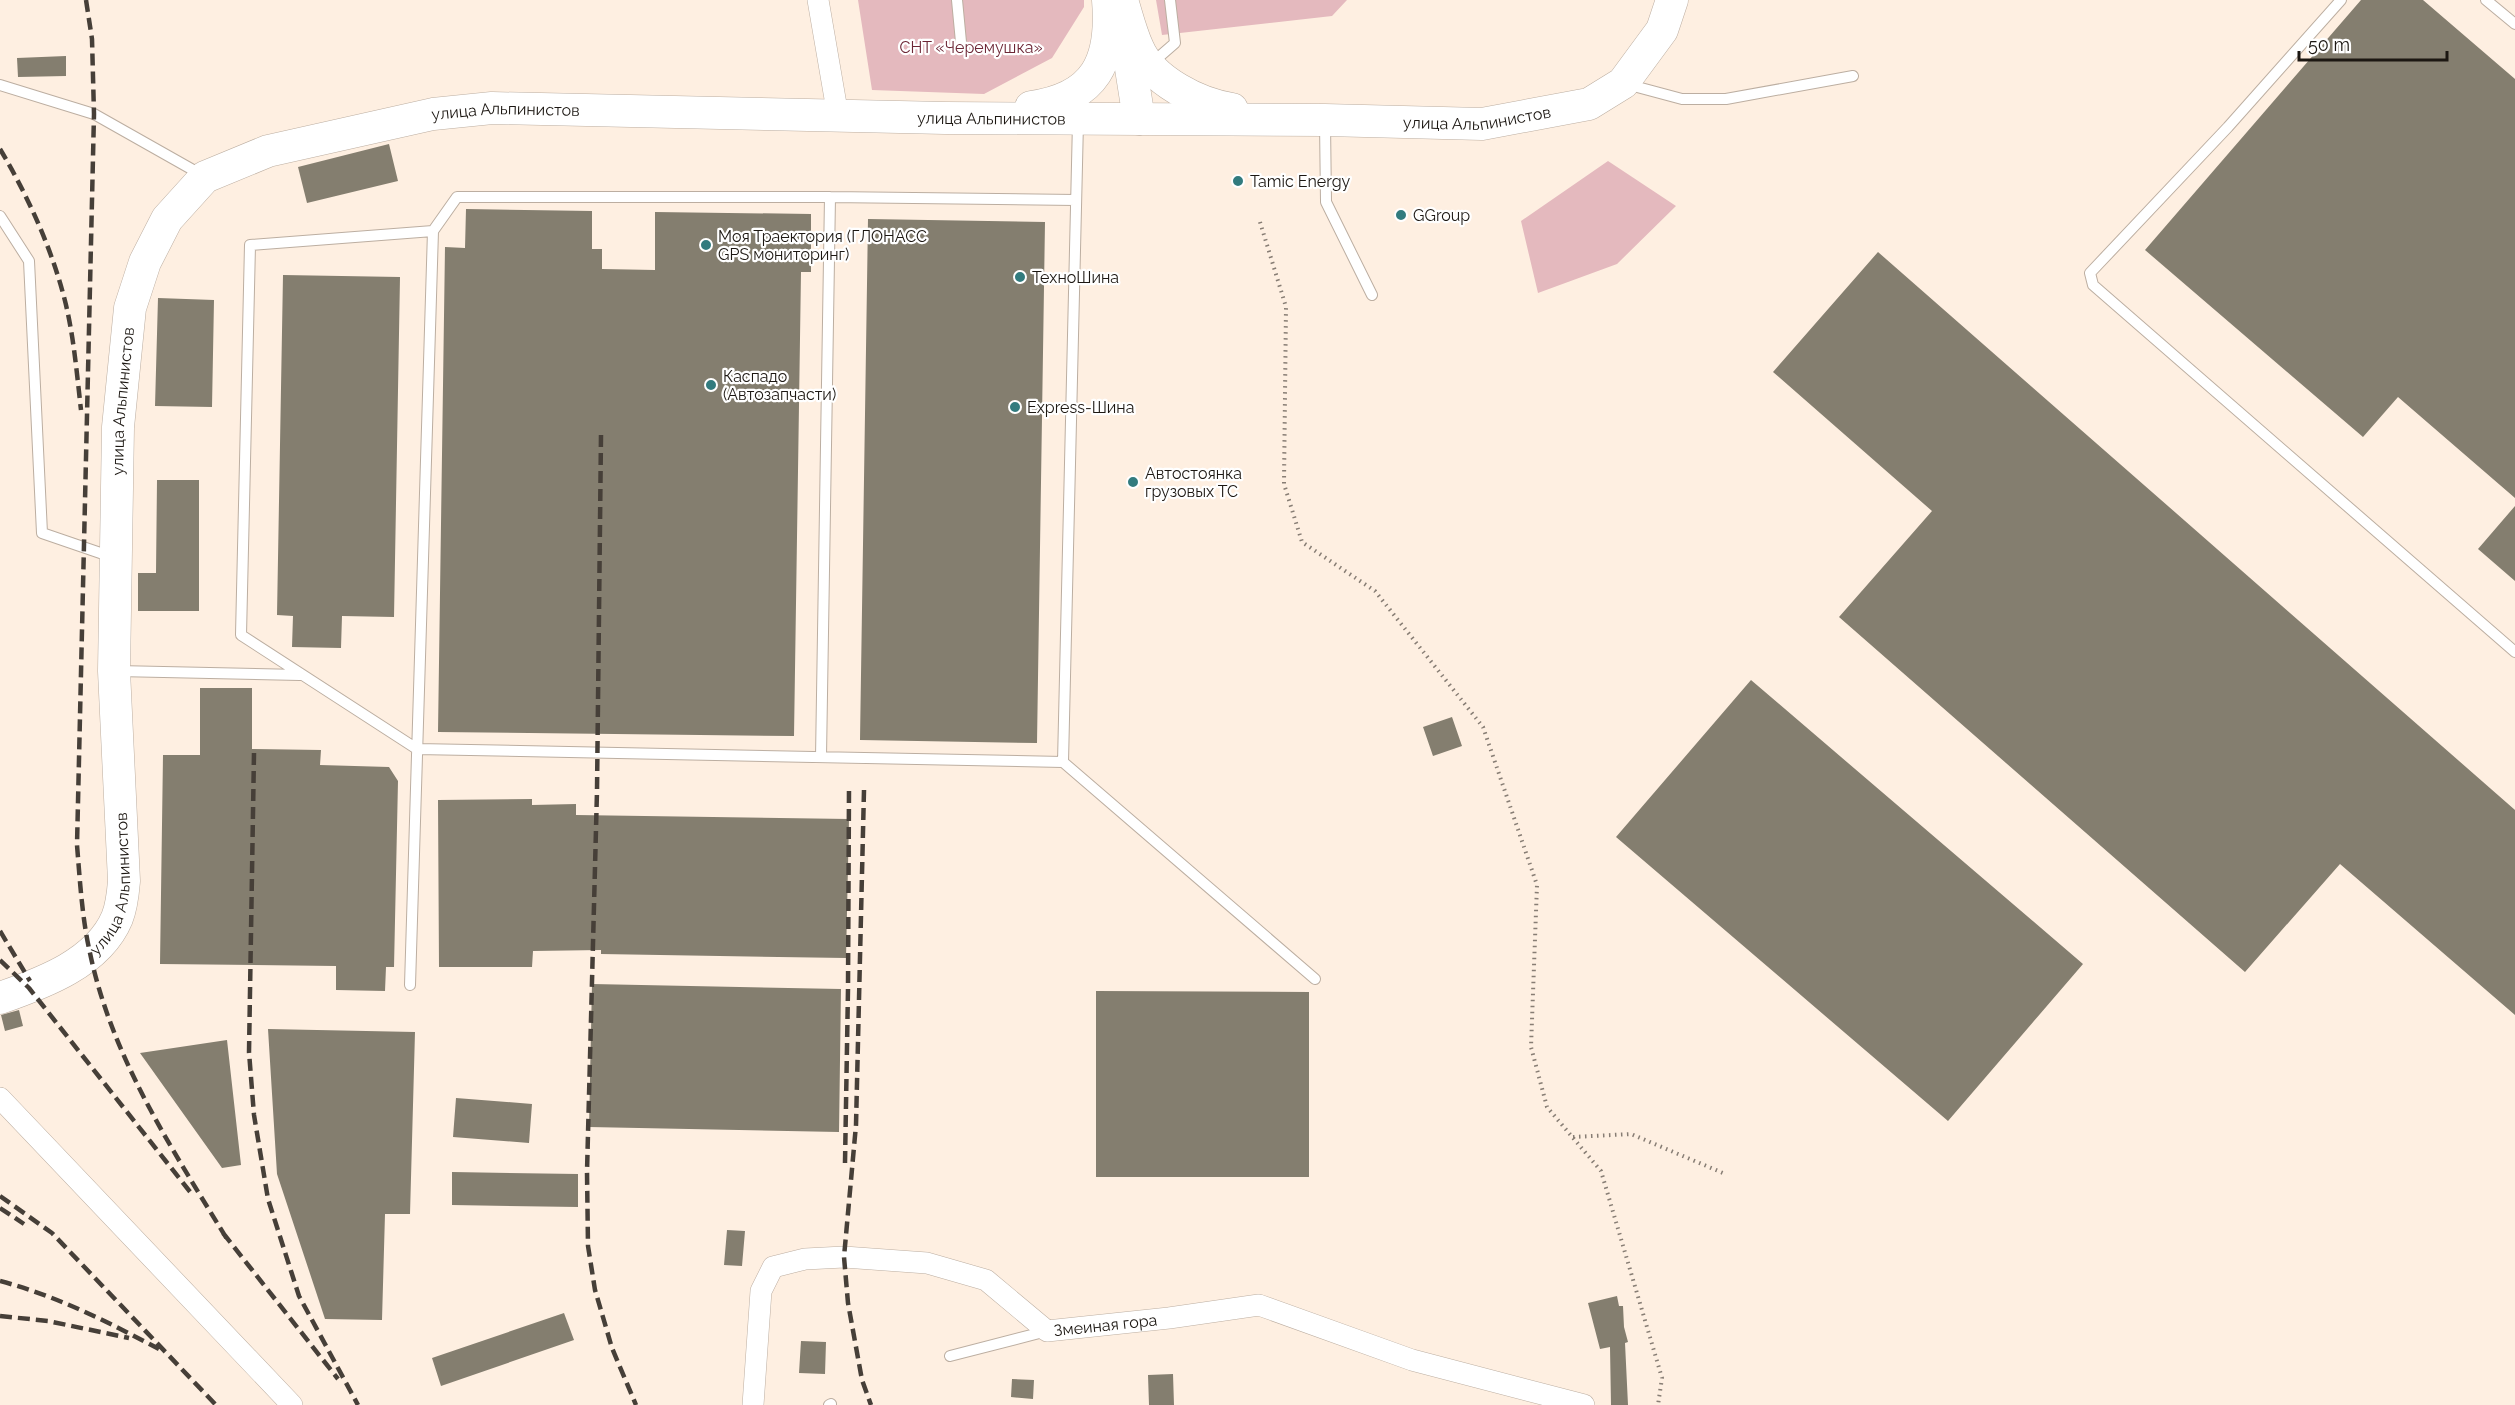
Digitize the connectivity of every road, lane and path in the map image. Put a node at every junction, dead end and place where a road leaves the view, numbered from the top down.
1 (818, 0) edge
2 (957, 0) edge
3 (1108, 0) edge
4 (1120, 0) edge
5 (1170, 0) edge
6 (1672, 0) edge
7 (2341, 0) edge
8 (2486, 0) edge
9 (2515, 24) edge
10 (962, 42) dead end
11 (1150, 65) junction
12 (1853, 76) dead end
13 (1623, 83) junction
14 (0, 85) edge
15 (838, 117) junction
16 (945, 118) junction
17 (1078, 118) junction
18 (1139, 119) junction
19 (1319, 120) junction
20 (205, 177) junction
21 (830, 197) junction
22 (1076, 200) junction
23 (0, 216) edge
24 (1260, 222) dead end
25 (433, 231) junction
26 (1372, 295) dead end
27 (115, 558) junction
28 (2515, 652) edge
29 (114, 671) junction
30 (302, 675) junction
31 (417, 749) junction
32 (821, 757) junction
33 (1063, 762) junction
34 (1315, 979) dead end
35 (410, 985) dead end
36 (0, 998) edge
37 (0, 1098) edge
38 (1572, 1137) junction
39 (1723, 1173) dead end
40 (1047, 1330) junction
41 (950, 1356) dead end
42 (292, 1405) edge
43 (753, 1405) edge
44 (1584, 1405) edge
45 (1658, 1405) edge

1 - 15 street
2 - 10 lane
3 - 16 main road
4 - 11 main road
4 - 18 main road
5 - 11 lane
6 - 13 main road, улица Альпинистов
7 - 28 lane
8 - 9 lane
11 - 19 main road
12 - 13 lane
13 - 19 main road, улица Альпинистов
14 - 20 lane
15 - 16 main road, улица Альпинистов
15 - 20 main road, улица Альпинистов
16 - 17 main road, улица Альпинистов
17 - 18 main road, улица Альпинистов
17 - 22 lane
18 - 19 main road, улица Альпинистов
19 - 26 lane
20 - 27 main road, улица Альпинистов
21 - 22 lane
21 - 25 lane
21 - 32 lane
22 - 33 lane
23 - 27 lane
24 - 38 path
25 - 30 lane
25 - 31 lane
27 - 29 main road, улица Альпинистов
29 - 30 lane
29 - 36 main road, улица Альпинистов
30 - 31 lane
31 - 32 lane
31 - 35 lane
32 - 33 lane
33 - 34 lane
37 - 42 street
38 - 39 path
38 - 45 path
40 - 41 lane
40 - 43 street, Змеиная гора
40 - 44 street, Змеиная гора

